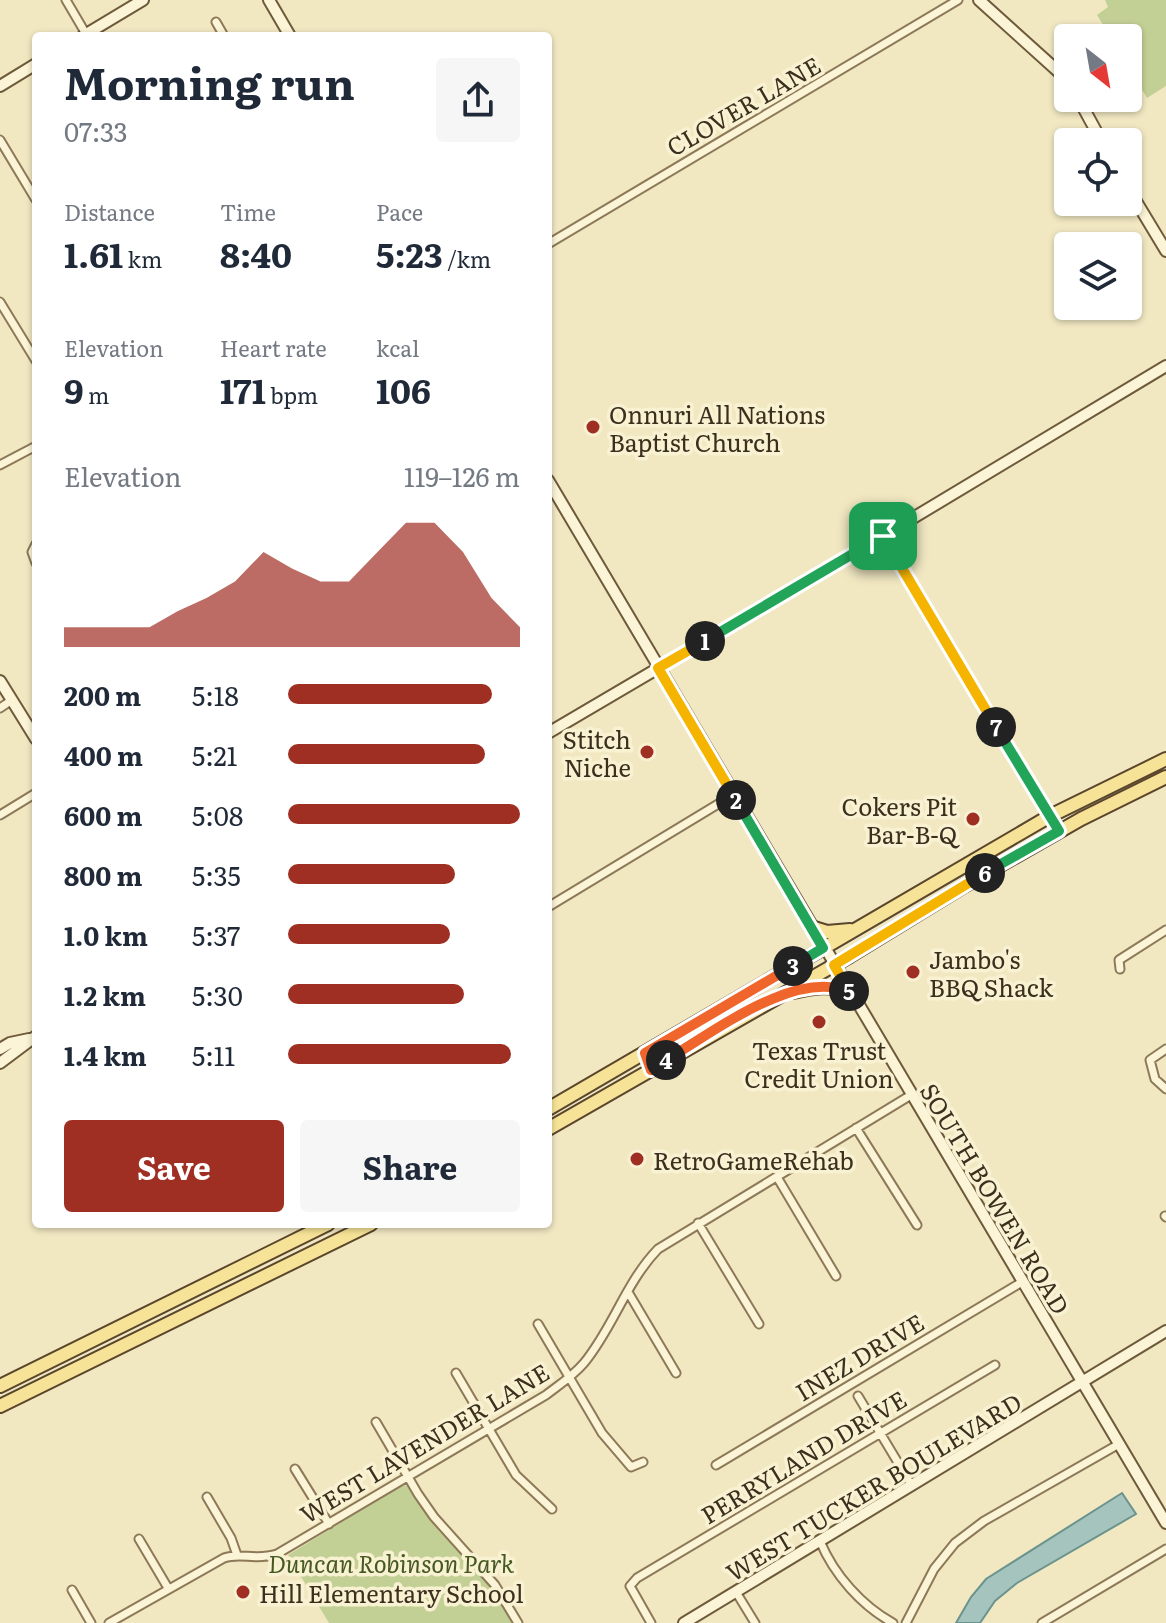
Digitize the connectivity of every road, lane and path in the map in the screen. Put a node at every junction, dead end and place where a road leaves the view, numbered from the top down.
1 (66, 0) edge
2 (143, 0) edge
3 (269, 0) edge
4 (958, 0) edge
5 (979, 0) edge
6 (216, 22) dead end
7 (82, 32) edge
8 (89, 32) edge
9 (222, 32) edge
10 (288, 32) edge
11 (32, 66) edge
12 (1054, 68) edge
13 (0, 86) edge
14 (0, 140) edge
15 (32, 193) edge
16 (1142, 211) edge
17 (552, 242) edge
18 (1166, 251) edge
19 (0, 302) edge
20 (32, 354) edge
21 (1166, 366) edge
22 (32, 448) edge
23 (0, 465) edge
24 (552, 487) edge
25 (883, 536) junction
26 (658, 668) junction
27 (0, 681) edge
28 (12, 700) junction
29 (0, 708) edge
30 (552, 731) edge
31 (32, 732) edge
32 (1166, 759) edge
33 (1166, 777) edge
34 (32, 795) edge
35 (733, 795) junction
36 (0, 815) edge
37 (1050, 816) junction
38 (1059, 831) junction
39 (552, 905) edge
40 (811, 927) junction
41 (860, 927) junction
42 (1166, 930) edge
43 (823, 948) junction
44 (834, 965) junction
45 (1120, 969) dead end
46 (851, 993) junction
47 (778, 995) junction
48 (32, 1037) edge
49 (32, 1038) edge
50 (0, 1049) edge
51 (1166, 1049) edge
52 (645, 1053) junction
53 (0, 1063) edge
54 (651, 1070) junction
55 (1166, 1089) edge
56 (911, 1095) junction
57 (552, 1107) edge
58 (552, 1127) edge
59 (856, 1128) junction
60 (777, 1177) junction
61 (698, 1223) junction
62 (917, 1225) dead end
63 (320, 1228) edge
64 (363, 1228) edge
65 (836, 1276) dead end
66 (1022, 1282) junction
67 (628, 1292) junction
68 (183, 1296) junction
69 (192, 1314) junction
70 (538, 1324) dead end
71 (759, 1324) dead end
72 (1166, 1331) edge
73 (995, 1365) dead end
74 (456, 1373) dead end
75 (676, 1373) dead end
76 (569, 1378) junction
77 (1082, 1383) junction
78 (0, 1386) edge
79 (858, 1396) dead end
80 (0, 1406) edge
81 (376, 1422) dead end
82 (489, 1428) junction
83 (881, 1434) junction
84 (1119, 1444) junction
85 (643, 1462) dead end
86 (716, 1465) dead end
87 (295, 1469) dead end
88 (408, 1477) junction
89 (912, 1486) junction
90 (207, 1497) dead end
91 (552, 1509) dead end
92 (1166, 1523) edge
93 (329, 1524) junction
94 (139, 1539) dead end
95 (820, 1541) junction
96 (1166, 1549) edge
97 (237, 1555) junction
98 (168, 1588) junction
99 (72, 1590) dead end
100 (736, 1592) junction
101 (91, 1623) edge
102 (109, 1623) edge
103 (518, 1623) edge
104 (651, 1623) edge
105 (684, 1623) edge
106 (755, 1623) edge
107 (893, 1623) edge
108 (906, 1623) edge
109 (1042, 1623) edge

1 - 7 street
2 - 8 main road
3 - 10 main road
4 - 17 street, CLOVER LANE
5 - 12 main road
6 - 9 street
11 - 13 main road
14 - 15 street
16 - 18 main road
19 - 20 street
21 - 25 main road
22 - 23 street
24 - 26 main road, SOUTH BOWEN ROAD
25 - 26 main road
25 - 37 street
26 - 30 main road
26 - 35 main road, SOUTH BOWEN ROAD
27 - 28 main road
28 - 29 street
28 - 31 main road
32 - 37 main road
33 - 38 main road
34 - 36 street
35 - 39 street
35 - 40 main road, SOUTH BOWEN ROAD
37 - 38 street
37 - 41 main road
38 - 44 main road
40 - 41 main road
40 - 43 main road, SOUTH BOWEN ROAD
41 - 43 main road
42 - 45 street
43 - 44 main road, SOUTH BOWEN ROAD
43 - 52 main road
44 - 46 main road, SOUTH BOWEN ROAD
44 - 47 main road
46 - 47 main road
46 - 56 main road, SOUTH BOWEN ROAD
47 - 54 main road
48 - 50 main road
49 - 53 main road
51 - 55 street
52 - 54 main road
52 - 57 main road
54 - 58 main road
56 - 59 street, WEST LAVENDER LANE
56 - 66 main road, SOUTH BOWEN ROAD
59 - 60 street, WEST LAVENDER LANE
59 - 62 street
60 - 61 street, WEST LAVENDER LANE
60 - 65 street
61 - 67 street, WEST LAVENDER LANE
61 - 71 street
63 - 68 main road
64 - 69 main road
66 - 77 main road, SOUTH BOWEN ROAD
66 - 86 street, INEZ DRIVE
67 - 75 street
67 - 76 street, WEST LAVENDER LANE
68 - 69 main road
68 - 78 main road
69 - 80 main road
70 - 76 street
72 - 77 main road, WEST TUCKER BOULEVARD
73 - 83 street, PERRYLAND DRIVE
74 - 82 street
76 - 82 street, WEST LAVENDER LANE
76 - 85 street
77 - 84 main road, SOUTH BOWEN ROAD
77 - 89 main road, WEST TUCKER BOULEVARD
79 - 83 street
81 - 88 street
82 - 88 street, WEST LAVENDER LANE
82 - 91 street
83 - 89 street
83 - 104 street, PERRYLAND DRIVE
84 - 92 main road, SOUTH BOWEN ROAD
84 - 108 street
87 - 93 street
88 - 93 street, WEST LAVENDER LANE
88 - 103 street
89 - 95 main road, WEST TUCKER BOULEVARD
90 - 97 street
93 - 97 street, WEST LAVENDER LANE
94 - 98 street
95 - 100 main road, WEST TUCKER BOULEVARD
95 - 107 street
96 - 109 street
97 - 98 street, WEST LAVENDER LANE
98 - 102 street, WEST LAVENDER LANE
99 - 101 street
100 - 105 main road, WEST TUCKER BOULEVARD
100 - 106 street

